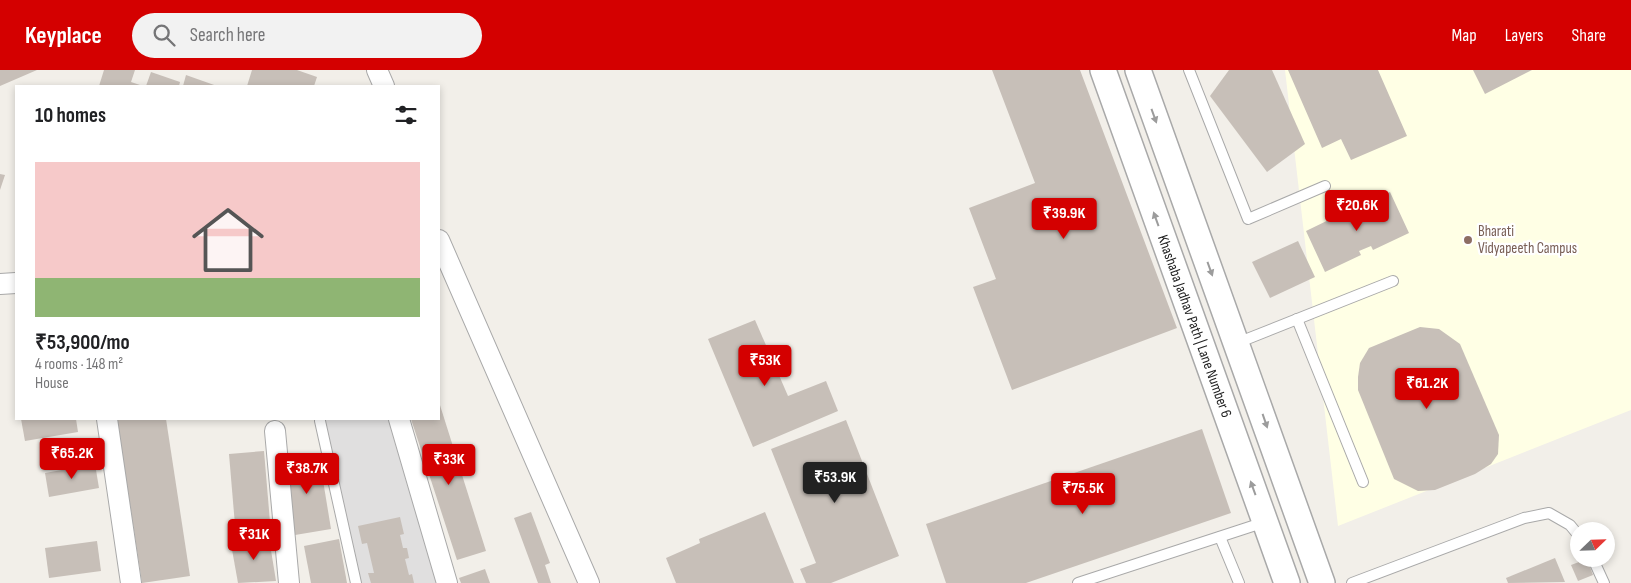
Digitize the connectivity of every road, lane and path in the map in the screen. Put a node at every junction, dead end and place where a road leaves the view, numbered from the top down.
1 (377, 70) edge
2 (1103, 70) edge
3 (1138, 70) edge
4 (1189, 70) edge
5 (384, 85) edge
6 (1325, 186) dead end
7 (440, 242) edge
8 (1393, 281) dead end
9 (15, 283) edge
10 (0, 284) edge
11 (1297, 319) junction
12 (1237, 343) junction
13 (107, 420) edge
14 (399, 420) edge
15 (320, 421) dead end
16 (275, 431) dead end
17 (1363, 482) dead end
18 (1265, 522) junction
19 (1570, 525) edge
20 (1220, 537) junction
21 (1597, 568) edge
22 (131, 583) edge
23 (289, 583) edge
24 (356, 583) edge
25 (447, 583) edge
26 (589, 583) edge
27 (1078, 583) edge
28 (1239, 583) edge
29 (1287, 583) edge
30 (1322, 583) edge
31 (1352, 583) edge
32 (1604, 583) edge

1 - 5 street
18 -> 2 street, Khashaba Jadhav Path | Lane Number 6
3 -> 12 street
4 - 6 lane
7 - 26 street
8 - 11 lane
9 - 10 street
11 - 12 lane
11 - 17 lane
12 -> 30 street
13 - 22 street
14 - 25 street
15 - 24 lane
16 - 23 street
18 - 20 lane
18 - 29 street, Khashaba Jadhav Path | Lane Number 6
19 - 31 lane
20 - 27 lane
20 - 28 lane
21 - 32 lane

